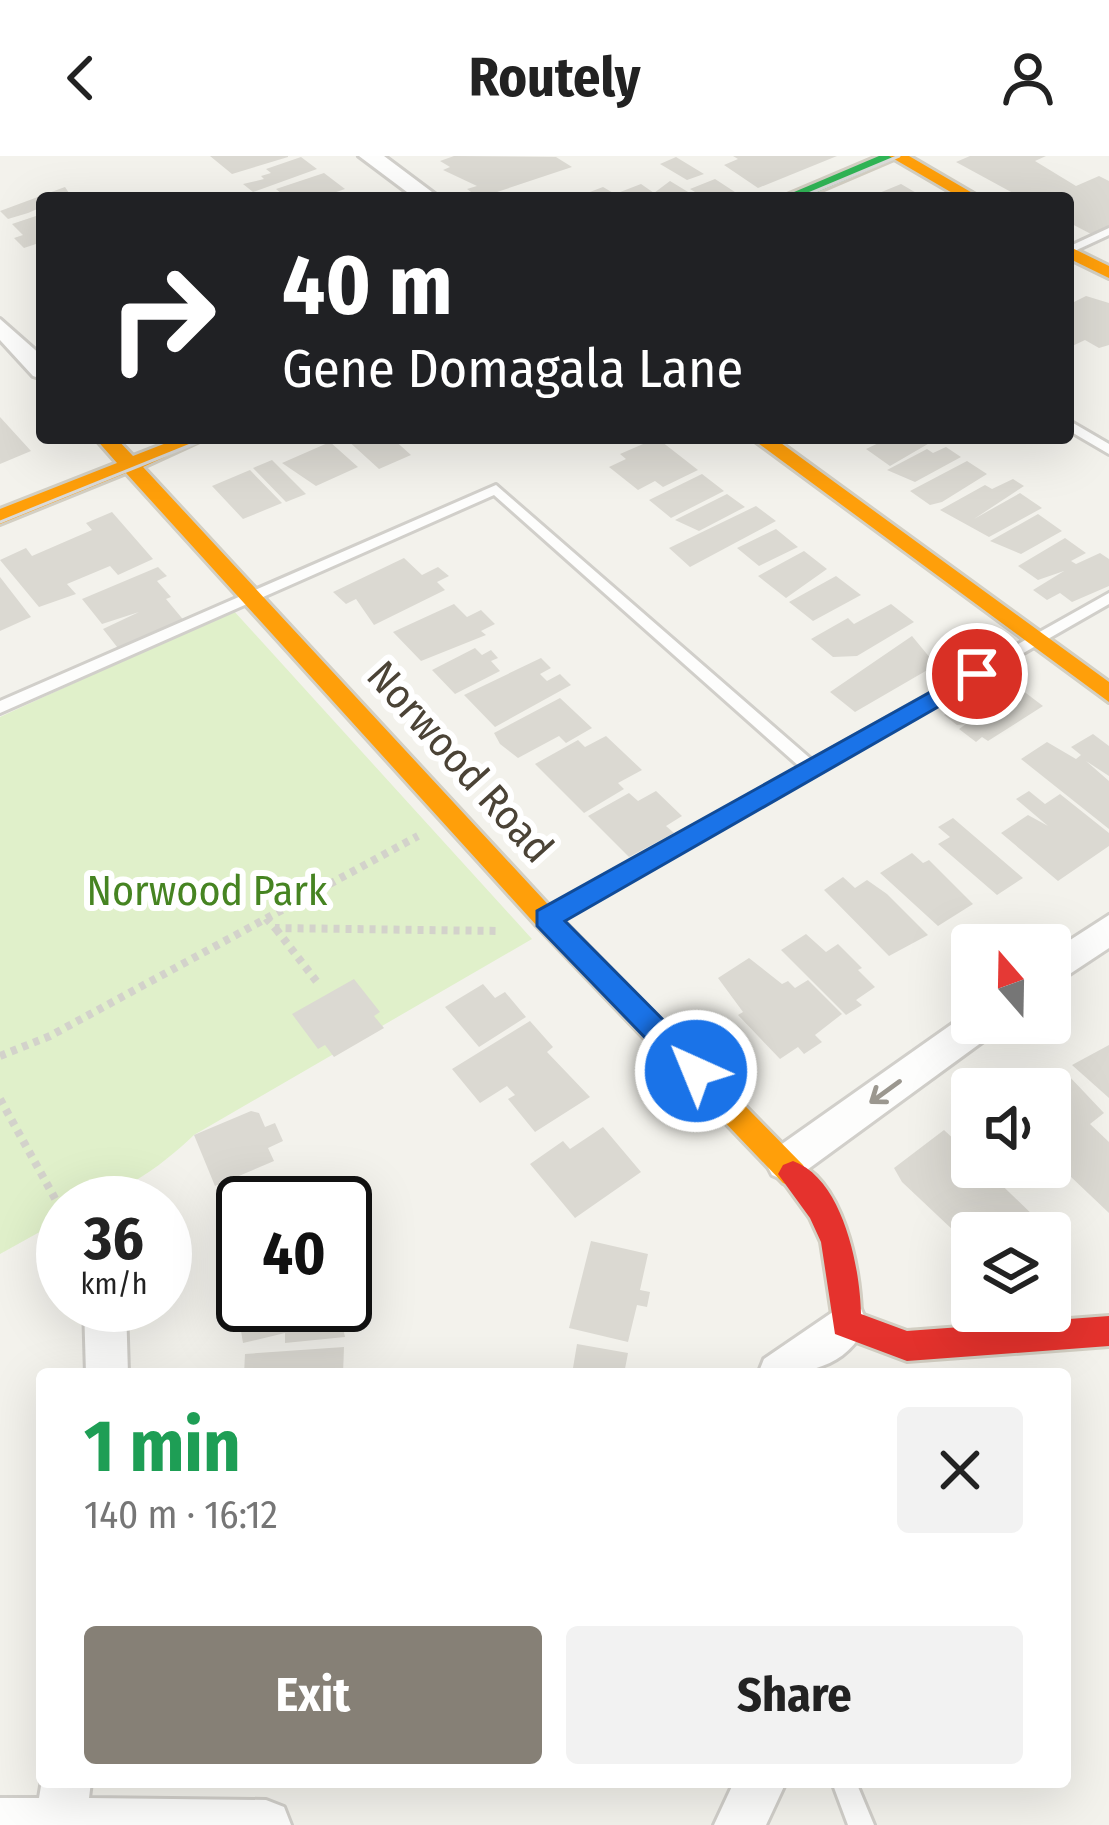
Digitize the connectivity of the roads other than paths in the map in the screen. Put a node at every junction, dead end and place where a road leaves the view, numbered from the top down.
1 (370, 156) edge
2 (895, 156) edge
3 (421, 192) edge
4 (803, 192) edge
5 (962, 192) edge
6 (1109, 231) edge
7 (1074, 248) edge
8 (1074, 254) edge
9 (1109, 273) edge
10 (0, 326) edge
11 (36, 365) edge
12 (1074, 428) edge
13 (111, 444) edge
14 (181, 444) edge
15 (768, 444) edge
16 (1109, 450) edge
17 (130, 465) junction
18 (0, 517) edge
19 (252, 594) junction
20 (1109, 598) edge
21 (1038, 640) junction
22 (1109, 694) edge
23 (0, 707) edge
24 (810, 767) junction
25 (547, 919) junction
26 (1109, 929) edge
27 (1071, 957) edge
28 (951, 1044) edge
29 (786, 1163) junction
30 (846, 1323) junction
31 (1109, 1330) edge
32 (106, 1332) edge
33 (107, 1368) edge
34 (787, 1368) edge
35 (758, 1788) edge
36 (846, 1788) edge
37 (64, 1802) edge
38 (0, 1823) edge
39 (266, 1825) edge
40 (739, 1825) edge
41 (861, 1825) edge

1 - 3 street
2 - 4 street
2 - 5 street
6 - 7 lane
8 - 9 street
10 - 11 street
12 - 16 lane
13 - 17 street, Norwood Road
14 - 17 street
15 - 21 street
17 - 18 street
17 - 19 street, Norwood Road
19 - 23 lane
19 - 24 lane
19 - 25 street, Norwood Road
20 - 21 lane
21 - 22 street
21 - 24 lane
24 - 25 lane
25 - 29 street, Norwood Road
26 - 27 street
28 -> 29 street
29 - 30 street, Norwood Road
30 - 31 street
30 - 34 street
32 - 33 street
35 - 40 street
36 - 41 lane
37 - 38 street
37 - 39 street

